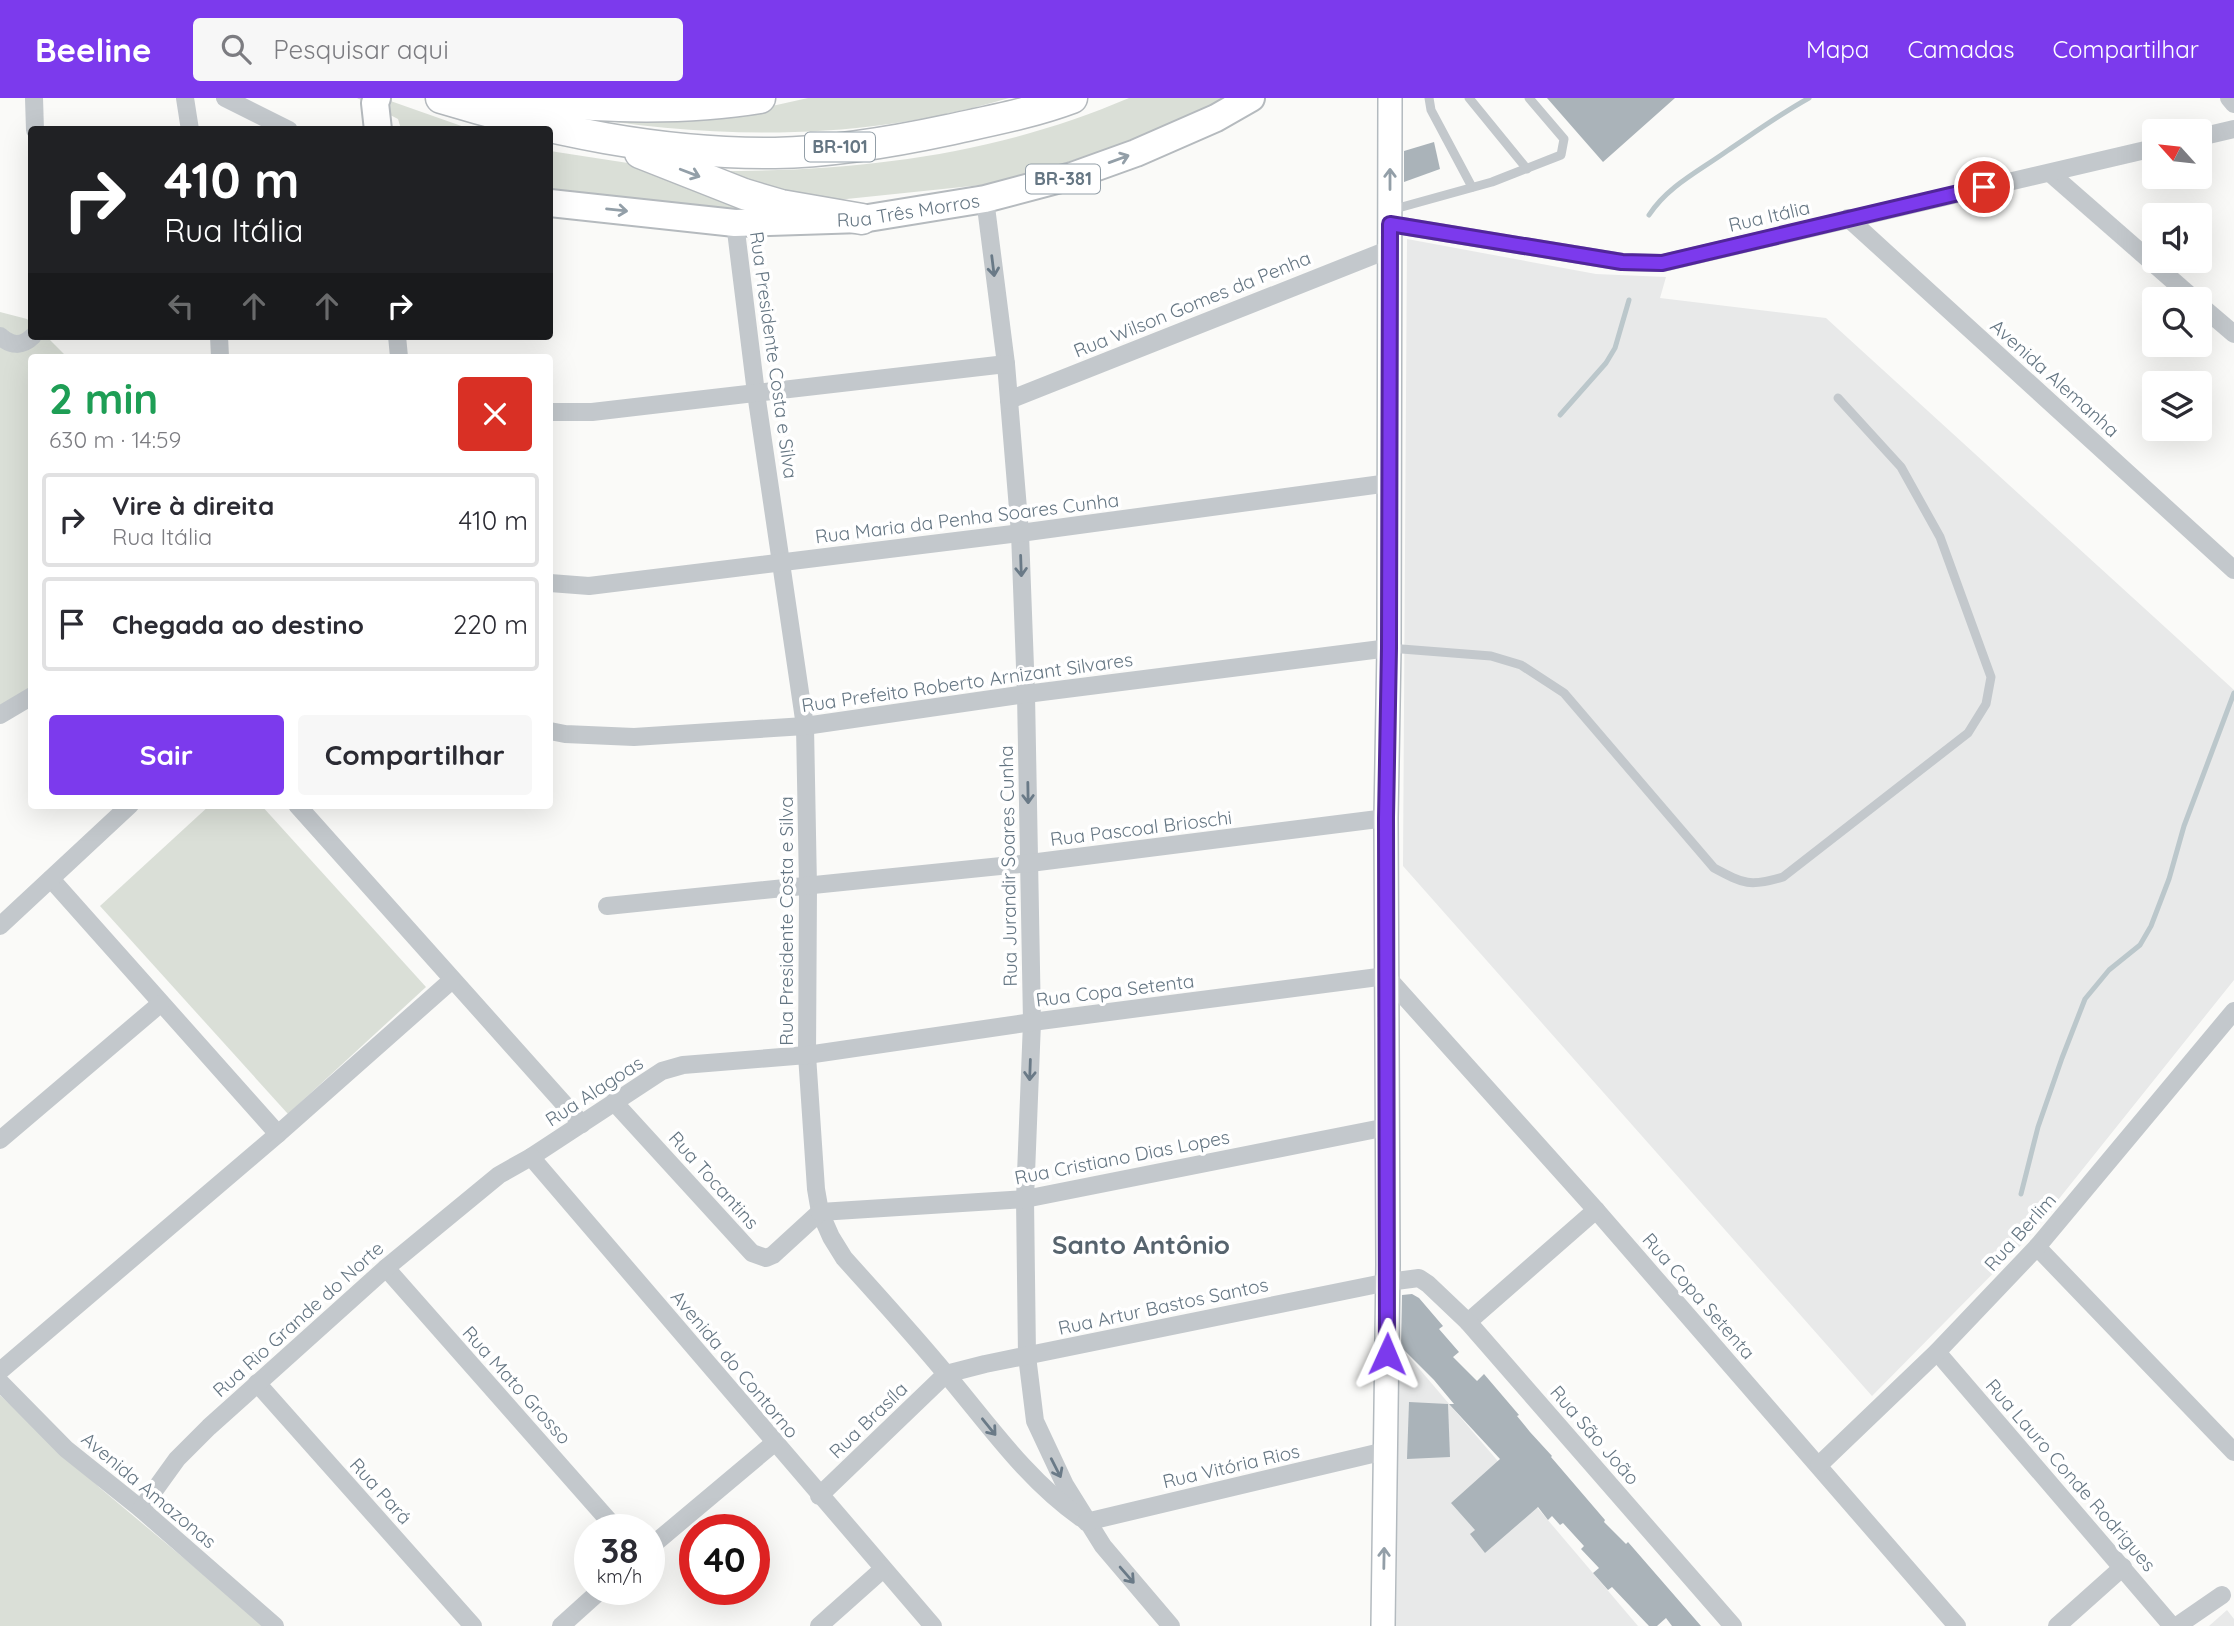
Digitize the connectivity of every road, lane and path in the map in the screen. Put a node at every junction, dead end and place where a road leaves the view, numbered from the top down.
1 (34, 98) edge
2 (186, 98) edge
3 (225, 98) edge
4 (377, 98) edge
5 (441, 98) edge
6 (488, 98) edge
7 (760, 98) edge
8 (1072, 98) edge
9 (1251, 98) edge
10 (1390, 98) edge
11 (1429, 98) edge
12 (1469, 98) edge
13 (1529, 98) edge
14 (2229, 98) edge
15 (2234, 104) edge
16 (35, 126) edge
17 (190, 126) edge
18 (281, 126) edge
19 (378, 126) edge
20 (540, 126) edge
21 (553, 129) edge
22 (2234, 129) edge
23 (2212, 134) edge
24 (604, 139) junction
25 (2142, 151) edge
26 (1527, 169) junction
27 (2050, 173) junction
28 (1472, 187) junction
29 (985, 199) junction
30 (553, 203) edge
31 (1390, 217) junction
32 (1848, 218) junction
33 (862, 219) junction
34 (735, 223) junction
35 (1390, 249) junction
36 (2180, 287) edge
37 (2212, 315) edge
38 (2234, 334) edge
39 (0, 336) edge
40 (29, 340) edge
41 (1006, 364) junction
42 (756, 393) junction
43 (1838, 398) dead end
44 (1009, 400) junction
45 (553, 412) edge
46 (1389, 484) junction
47 (1020, 533) junction
48 (782, 562) junction
49 (2234, 570) edge
50 (553, 583) edge
51 (1389, 648) junction
52 (1026, 694) junction
53 (28, 698) edge
54 (0, 715) edge
55 (805, 726) junction
56 (553, 732) edge
57 (126, 809) edge
58 (301, 809) edge
59 (1386, 818) junction
60 (1030, 863) junction
61 (51, 879) junction
62 (808, 887) junction
63 (607, 906) dead end
64 (0, 926) edge
65 (1386, 976) junction
66 (452, 980) junction
67 (160, 1004) junction
68 (2234, 1011) edge
69 (1032, 1022) junction
70 (807, 1055) junction
71 (614, 1102) junction
72 (582, 1124) junction
73 (1387, 1126) junction
74 (278, 1134) junction
75 (0, 1140) edge
76 (531, 1157) junction
77 (1025, 1199) junction
78 (1596, 1210) junction
79 (820, 1212) junction
80 (2037, 1247) junction
81 (386, 1268) junction
82 (1419, 1278) joint
83 (1388, 1282) junction
84 (1468, 1322) junction
85 (1937, 1352) junction
86 (1027, 1356) junction
87 (0, 1371) edge
88 (946, 1374) junction
89 (0, 1382) edge
90 (257, 1383) junction
91 (774, 1443) junction
92 (1385, 1451) junction
93 (2234, 1452) edge
94 (1819, 1465) junction
95 (819, 1496) junction
96 (141, 1509) junction
97 (603, 1514) edge
98 (1086, 1522) junction
99 (665, 1535) edge
100 (2123, 1567) junction
101 (883, 1569) junction
102 (2222, 1595) dead end
103 (585, 1605) edge
104 (275, 1626) edge
105 (473, 1626) edge
106 (561, 1626) edge
107 (819, 1626) edge
108 (933, 1626) edge
109 (1171, 1626) edge
110 (1383, 1626) edge
111 (1733, 1626) edge
112 (1957, 1626) edge
113 (2057, 1626) edge
114 (2172, 1626) edge
115 (2178, 1626) edge

1 - 16 street
2 - 17 street
3 - 18 street
4 - 19 main road
5 - 20 highway, BR-101
6 - 7 highway
8 - 24 highway, BR-101
29 -> 9 main road, Rua Três Morros / BR-381
31 -> 10 street
11 - 28 lane
12 - 26 lane
13 - 26 lane
14 - 15 street
21 - 24 highway, BR-101
22 - 23 street
24 -> 33 highway
25 - 27 street, Rua Itália
26 - 28 lane
27 - 32 street, Rua Itália
27 - 36 street
28 - 31 lane
29 - 33 main road, Rua Três Morros / BR-381
29 -> 41 street, Rua Jurandir Soares Cunha
30 -> 34 main road, Rua Três Morros / BR-381
31 - 32 street, Rua Itália
31 - 35 street
32 - 49 street, Avenida Alemanha
33 - 34 main road, Rua Três Morros / BR-381
34 - 42 street, Rua Presidente Costa e Silva
35 - 44 street, Rua Wilson Gomes da Penha
35 - 46 street
37 - 38 street
39 - 40 street
41 - 42 street
41 - 44 street, Rua Jurandir Soares Cunha
42 - 45 street
42 - 48 street, Rua Presidente Costa e Silva
43 - 51 lane
44 - 47 street, Rua Jurandir Soares Cunha
46 - 47 street, Rua Maria da Penha Soares Cunha
46 - 51 street
47 - 48 street, Rua Maria da Penha Soares Cunha
47 -> 52 street, Rua Jurandir Soares Cunha
48 - 50 street, Rua Maria da Penha Soares Cunha
48 - 55 street, Rua Presidente Costa e Silva
51 - 52 street, Rua Prefeito Roberto Arnizant Silvares
51 - 59 street
52 - 55 street, Rua Prefeito Roberto Arnizant Silvares
52 -> 60 street, Rua Jurandir Soares Cunha
53 - 54 street
55 - 56 street, Rua Prefeito Roberto Arnizant Silvares
55 - 62 street, Rua Presidente Costa e Silva
57 - 61 street
58 - 66 street
59 - 60 street, Rua Pascoal Brioschi
59 - 65 street
60 - 62 street, Rua Pascoal Brioschi
60 - 69 street, Rua Jurandir Soares Cunha
61 - 64 street
61 - 67 street
62 - 63 street, Rua Pascoal Brioschi
62 - 70 street, Rua Presidente Costa e Silva
65 - 69 street, Rua Copa Setenta
65 - 73 street
65 - 78 street, Rua Copa Setenta
66 - 72 street
66 - 74 street
67 - 74 street
67 - 75 street
68 - 80 street, Rua Berlim
69 - 70 street, Rua Copa Setenta
69 -> 77 street, Rua Jurandir Soares Cunha
70 - 71 street, Rua Alagoas
70 - 79 street, Rua Presidente Costa e Silva
71 - 72 street, Rua Alagoas
71 - 79 street, Rua Tocantins
72 - 76 street, Rua Alagoas
73 - 77 street, Rua Cristiano Dias Lopes
73 - 83 street
74 - 87 street
76 - 81 street, Rua Rio Grande do Norte
76 - 91 street, Avenida do Contorno
77 - 79 street, Rua Cristiano Dias Lopes
77 - 86 street, Rua Jurandir Soares Cunha
78 - 84 street
78 - 94 street, Rua Copa Setenta
79 - 88 street, Rua Presidente Costa e Silva
80 - 85 street, Rua Berlim
80 - 93 street
81 - 90 street, Rua Rio Grande do Norte
81 - 97 street, Rua Mato Grosso
82 - 83 street, Rua Artur Bastos Santos
82 - 84 street, Rua São João
83 - 86 street, Rua Artur Bastos Santos
83 - 92 street
84 - 111 street, Rua São João
85 - 94 street, Rua Berlim
85 - 100 street, Rua Lauro Conde Rodrigues
86 - 88 street, Rua Artur Bastos Santos
86 -> 98 street, Rua Jurandir Soares Cunha
88 - 95 street, Rua Brasíla
88 -> 98 street, Rua Presidente Costa e Silva
89 - 96 street, Avenida Amazonas
90 - 96 street, Rua Rio Grande do Norte
90 - 105 street, Rua Pará
91 - 95 street, Avenida do Contorno
91 - 99 street
92 - 98 street, Rua Vitória Rios
110 -> 92 street
94 - 112 street, Rua Copa Setenta
95 - 101 street, Avenida do Contorno
96 - 104 street, Avenida Amazonas
98 -> 109 street
100 - 113 street
100 - 114 street, Rua Lauro Conde Rodrigues
101 - 107 street
101 - 108 street, Avenida do Contorno
102 - 115 street
103 - 106 street

